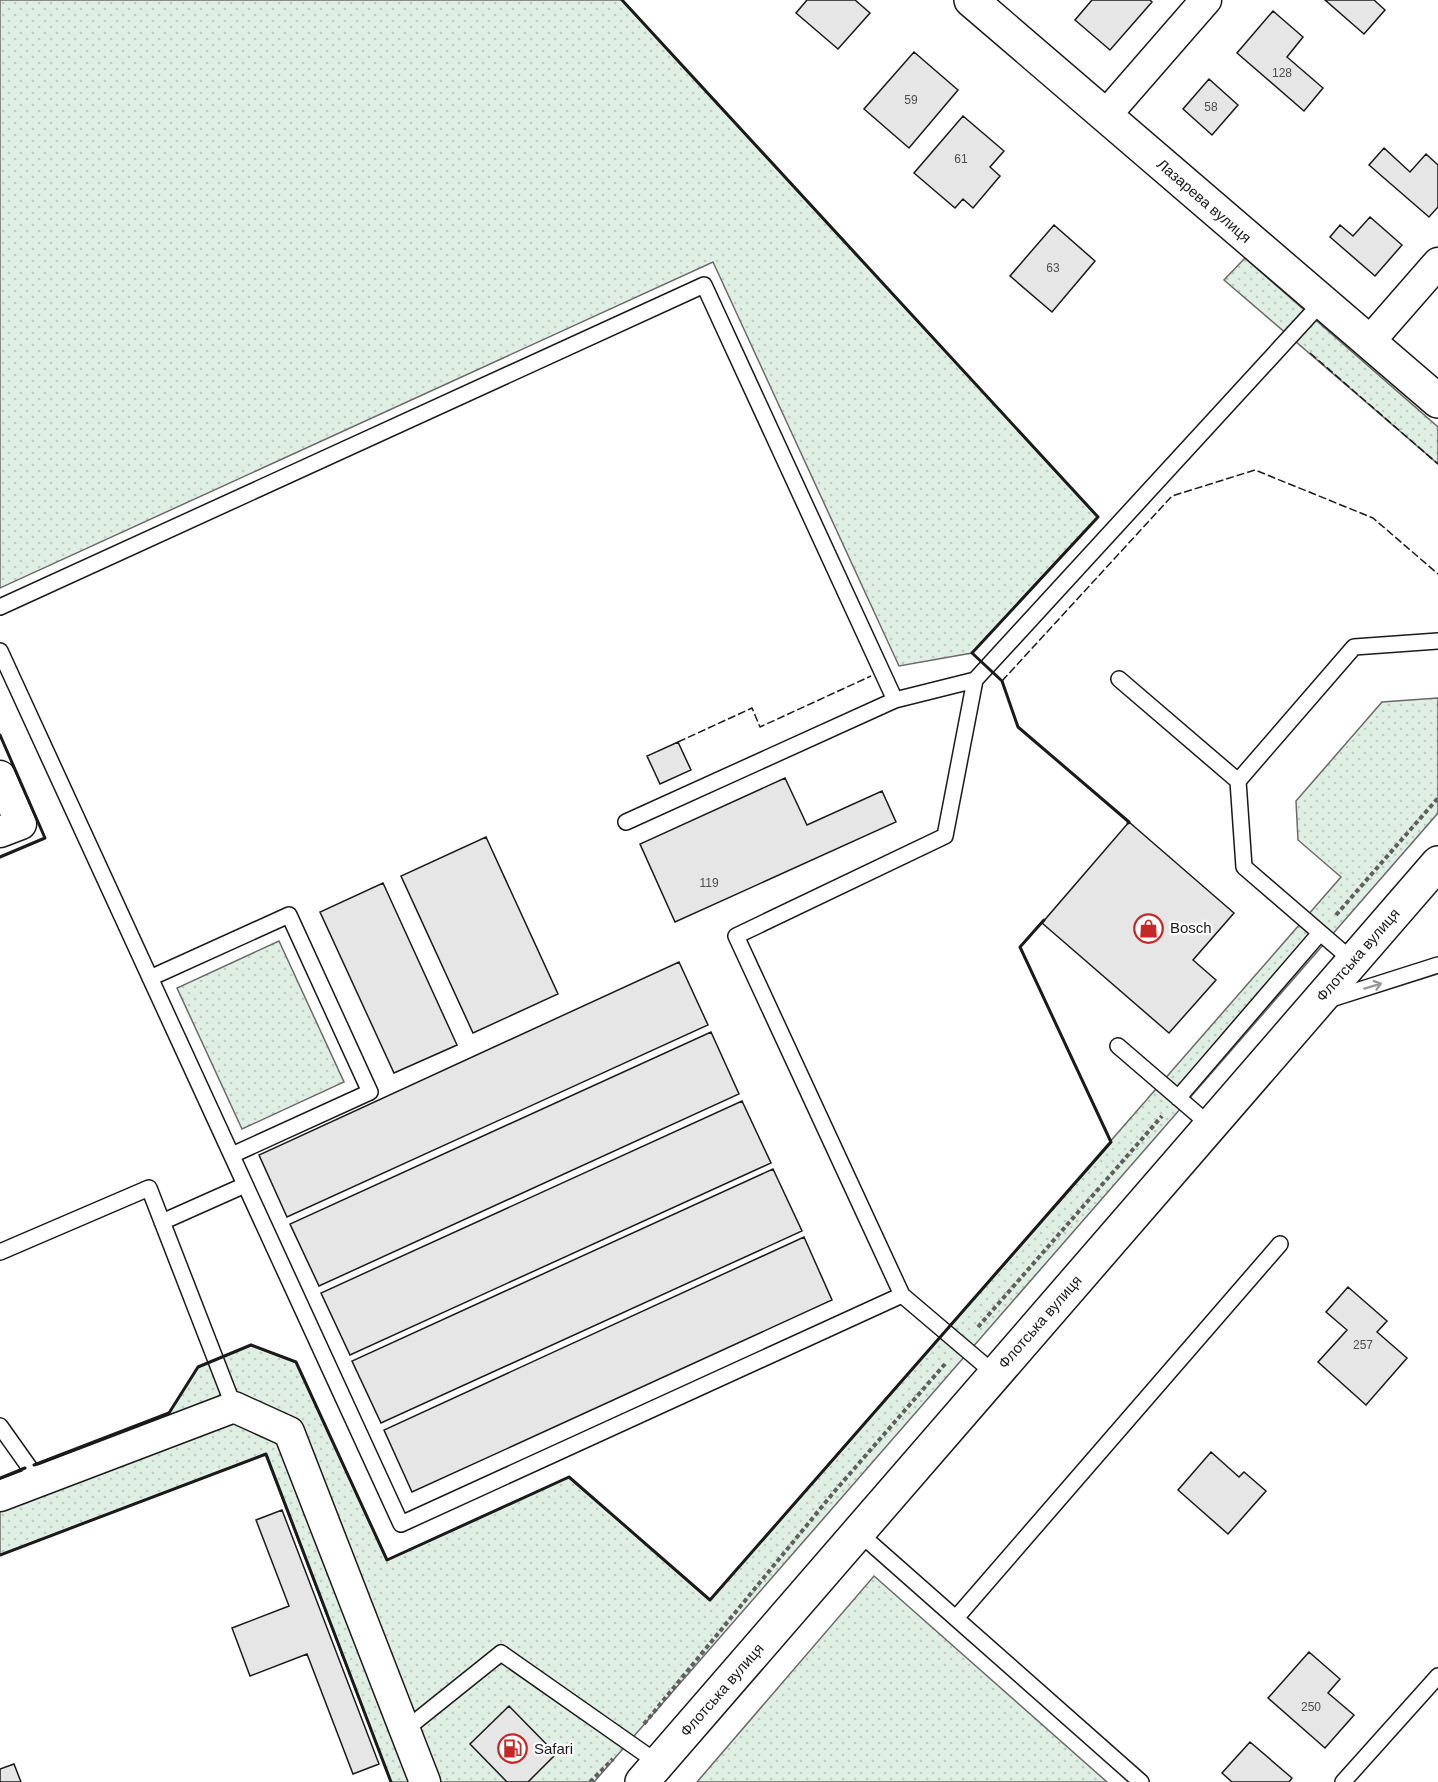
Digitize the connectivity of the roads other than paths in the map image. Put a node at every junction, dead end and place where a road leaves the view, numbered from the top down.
1 (971, 0) edge
2 (1206, 0) edge
3 (1106, 116) junction
4 (1438, 263) edge
5 (1322, 302) junction
6 (1369, 342) junction
7 (1438, 401) edge
8 (0, 607) edge
9 (1438, 641) edge
10 (0, 651) edge
11 (1119, 679) dead end
12 (975, 680) junction
13 (895, 700) junction
14 (0, 776) edge
15 (1238, 781) junction
16 (627, 822) dead end
17 (0, 832) edge
18 (1438, 863) edge
19 (1320, 933) junction
20 (1353, 961) junction
21 (1438, 965) edge
22 (150, 978) junction
23 (1317, 1003) junction
24 (1118, 1046) dead end
25 (1178, 1098) junction
26 (1210, 1126) junction
27 (232, 1155) junction
28 (245, 1185) junction
29 (162, 1222) junction
30 (1280, 1244) dead end
31 (0, 1252) edge
32 (902, 1295) junction
33 (995, 1374) junction
34 (234, 1407) junction
35 (0, 1426) edge
36 (39, 1481) junction
37 (0, 1496) edge
38 (858, 1532) junction
39 (956, 1618) junction
40 (1438, 1676) edge
41 (405, 1730) junction
42 (650, 1772) edge
43 (425, 1782) edge
44 (1141, 1782) edge
45 (1343, 1782) edge

1 - 3 street, Лазарева вулиця
2 - 3 street
3 - 5 street, Лазарева вулиця
4 - 6 street
5 - 6 street, Лазарева вулиця
5 - 12 lane
6 - 7 street, Лазарева вулиця
8 - 13 lane
9 - 15 lane
10 - 22 lane
11 - 15 lane
12 - 13 lane
12 - 32 lane
13 - 16 lane
14 - 17 street
15 - 19 lane
18 - 20 street, Флотська вулиця
19 - 20 lane
19 - 25 lane
20 - 23 street, Флотська вулиця
23 -> 21 lane
22 - 27 lane
22 - 27 lane
23 - 26 street, Флотська вулиця
24 - 25 lane
25 - 26 lane
26 - 33 street, Флотська вулиця
27 - 28 lane
28 - 29 lane
28 - 32 lane
29 - 31 lane
29 - 34 lane
30 - 39 lane
32 - 33 lane
33 - 38 street, Флотська вулиця
34 - 36 street
34 - 41 street
35 - 36 lane
36 - 37 street
38 - 39 lane
38 - 42 street, Флотська вулиця
39 - 44 lane
40 - 45 lane
41 - 42 lane
41 - 43 street

